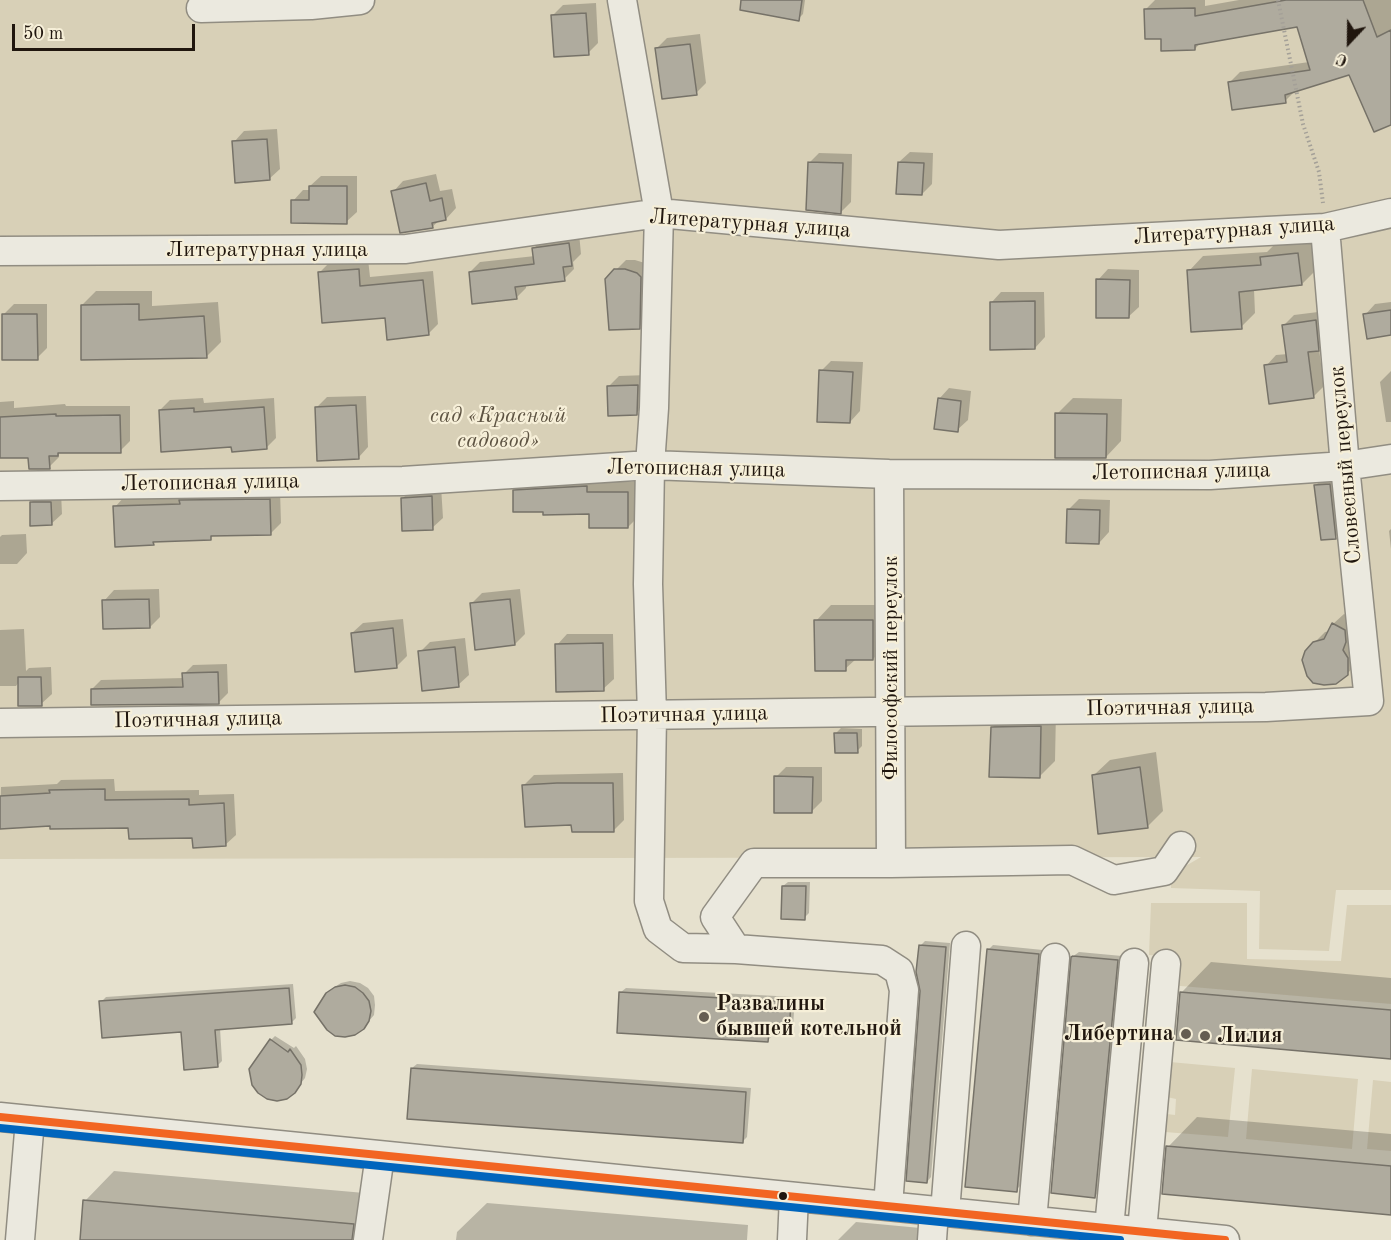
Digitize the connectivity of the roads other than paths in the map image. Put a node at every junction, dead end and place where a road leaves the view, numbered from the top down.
1 (360, 0) edge
2 (622, 0) edge
3 (201, 8) dead end
4 (660, 213) junction
5 (1391, 213) edge
6 (1325, 228) junction
7 (0, 251) edge
8 (1391, 459) edge
9 (650, 465) junction
10 (1345, 466) junction
11 (889, 474) junction
12 (0, 486) edge
13 (1369, 701) joint
14 (892, 713) junction
15 (652, 715) junction
16 (0, 723) edge
17 (1181, 846) dead end
18 (891, 863) junction
19 (966, 946) dead end
20 (736, 949) junction
21 (1055, 958) dead end
22 (1134, 963) dead end
23 (1166, 964) dead end
24 (0, 1117) edge
25 (30, 1120) junction
26 (380, 1155) junction
27 (794, 1197) junction
28 (888, 1206) junction
29 (940, 1211) junction
30 (1032, 1221) junction
31 (1109, 1228) junction
32 (1142, 1231) junction
33 (1212, 1239) edge
34 (20, 1240) edge
35 (368, 1240) edge
36 (792, 1240) edge
37 (932, 1240) edge

1 - 3 street
2 - 4 street
4 - 6 street, Литературная улица
4 - 7 street, Литературная улица
4 - 9 street
5 - 6 street, Литературная улица
6 - 10 street, Словесный переулок
8 - 10 street, Летописная улица
9 - 11 street, Летописная улица
9 - 12 street, Летописная улица
9 - 15 street
10 - 11 street, Летописная улица
10 - 13 street, Словесный переулок
11 - 14 street, Философский переулок
13 - 14 street, Поэтичная улица
14 - 15 street, Поэтичная улица
14 - 18 street, Философский переулок
15 - 16 street, Поэтичная улица
15 - 20 street
17 - 18 street
18 - 20 street
19 - 29 street
20 - 28 street
21 - 30 street
22 - 31 street
23 - 32 street
24 - 25 street
25 - 26 street
25 - 34 street
26 - 27 street
26 - 35 street
27 - 28 street
27 - 36 street
28 - 29 street
29 - 30 street
29 - 37 street
30 - 31 street
31 - 32 street
32 - 33 street

